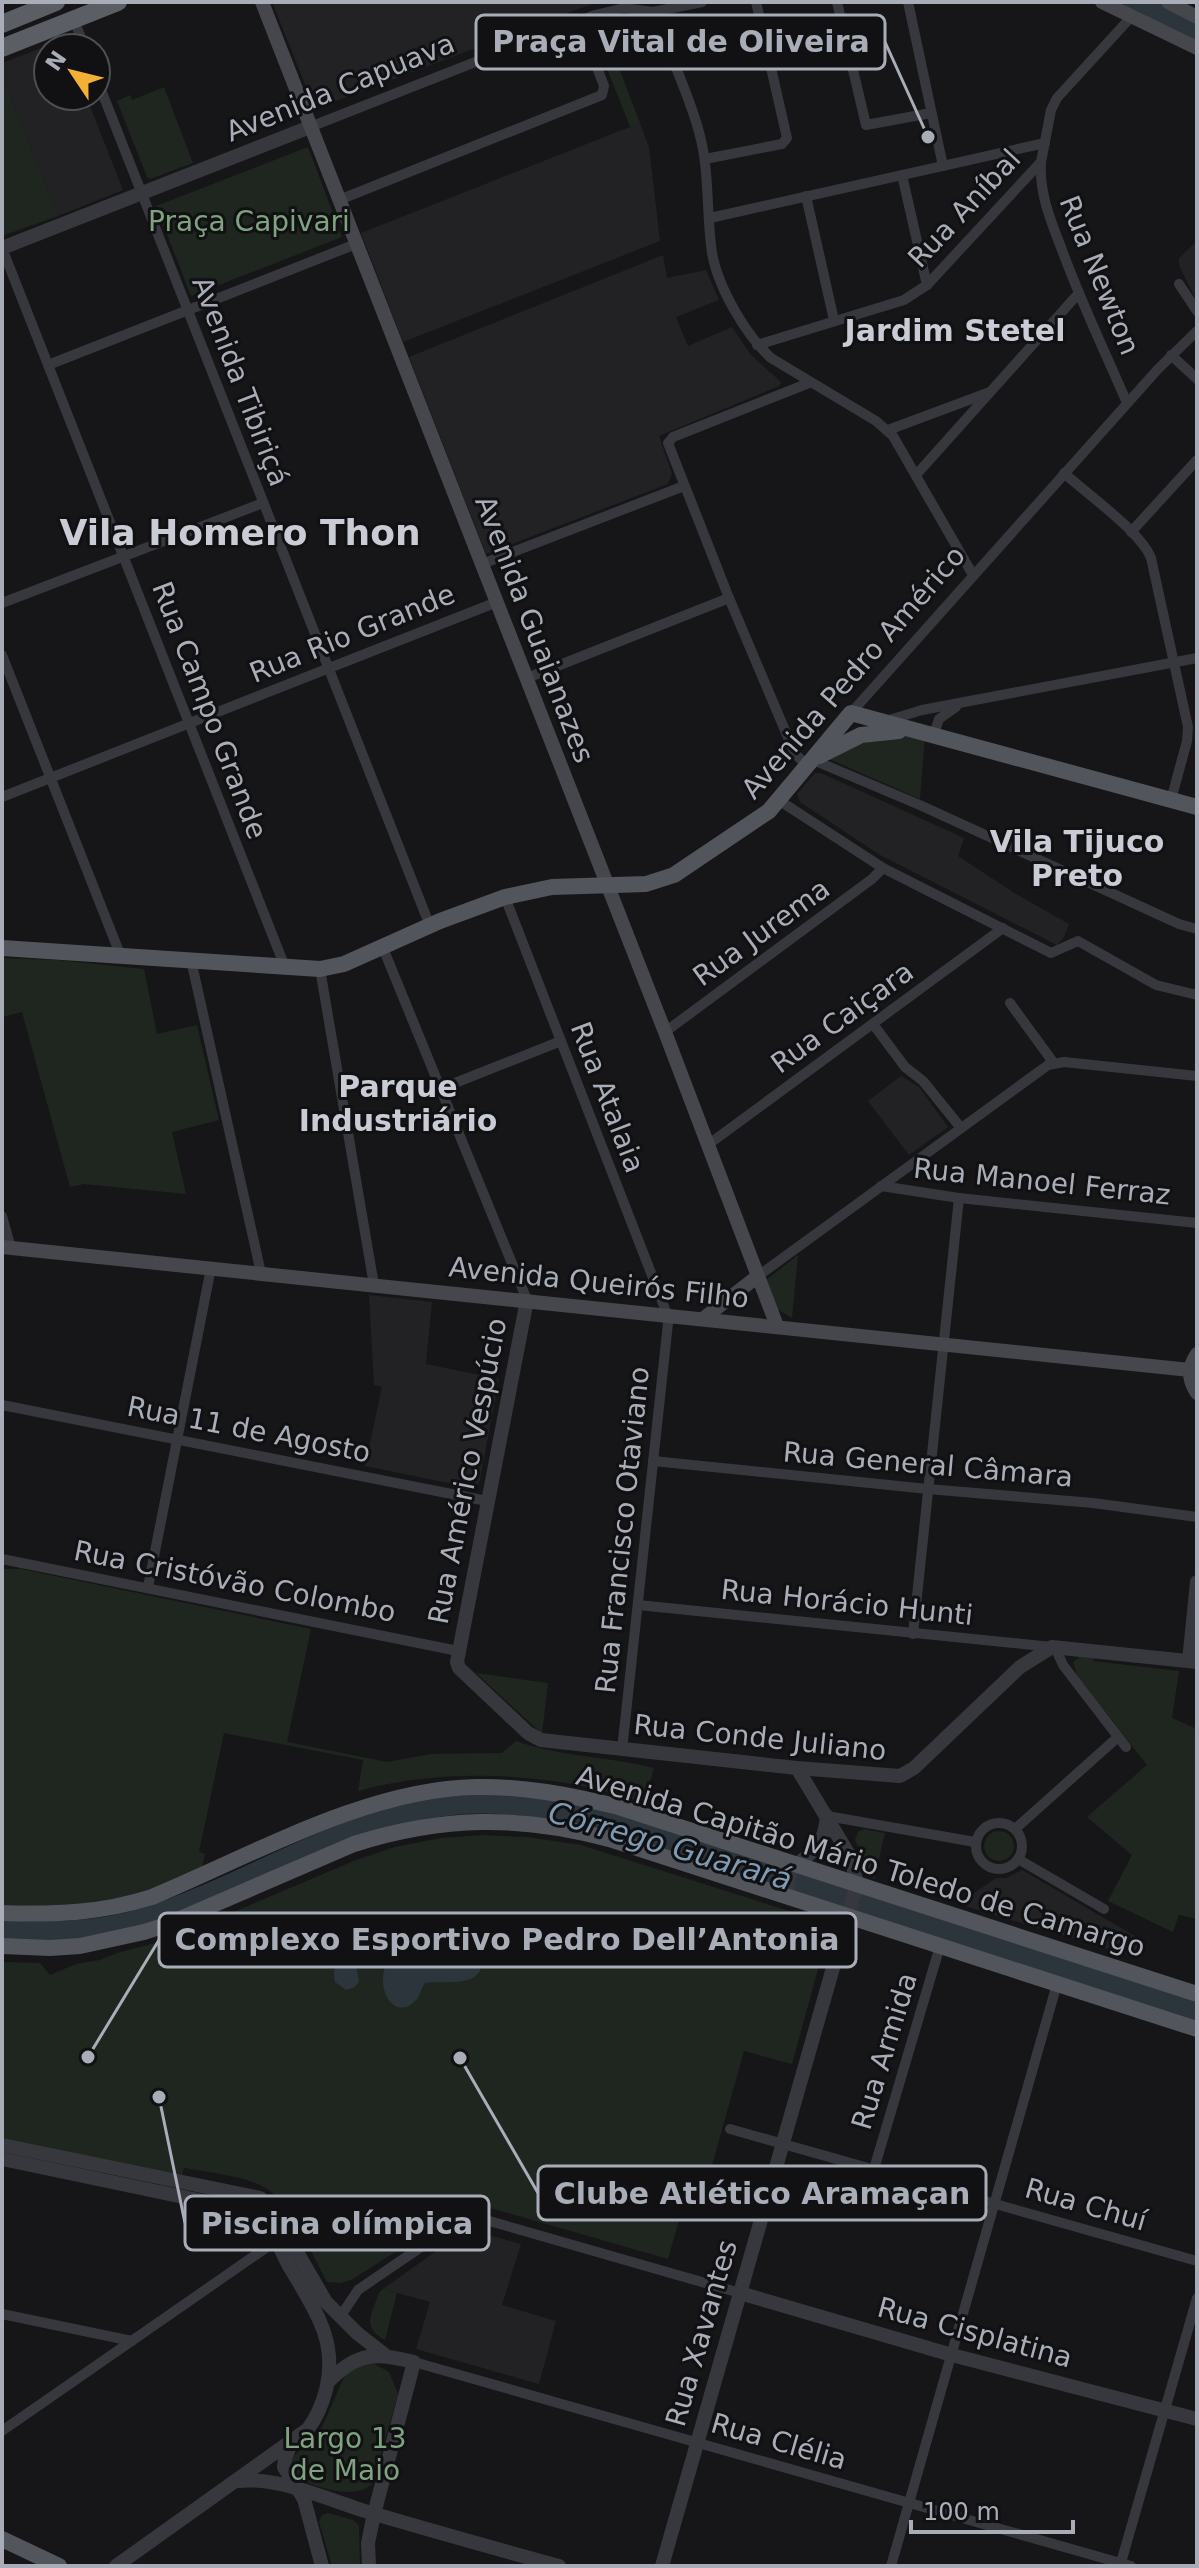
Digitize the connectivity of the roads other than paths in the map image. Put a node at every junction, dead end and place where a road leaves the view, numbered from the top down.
1 (56, 2) edge
2 (118, 2) edge
3 (262, 2) edge
4 (702, 2) edge
5 (756, 2) edge
6 (837, 2) edge
7 (908, 2) edge
8 (1102, 2) edge
9 (1168, 2) edge
10 (653, 12) junction
11 (1132, 16) junction
12 (1197, 17) edge
13 (74, 20) junction
14 (579, 20) junction
15 (2, 24) edge
16 (79, 32) edge
17 (2, 48) edge
18 (1197, 48) edge
19 (110, 112) edge
20 (931, 113) junction
21 (310, 127) junction
22 (1045, 143) junction
23 (705, 159) junction
24 (1041, 162) junction
25 (943, 166) junction
26 (902, 175) junction
27 (142, 194) junction
28 (806, 196) junction
29 (339, 200) junction
30 (710, 218) junction
31 (356, 244) junction
32 (2, 248) edge
33 (1179, 284) dead end
34 (927, 285) junction
35 (1078, 294) junction
36 (188, 310) junction
37 (1197, 311) edge
38 (834, 320) junction
39 (1197, 331) edge
40 (757, 345) junction
41 (1171, 355) junction
42 (48, 365) junction
43 (1197, 379) edge
44 (809, 383) junction
45 (992, 392) junction
46 (1127, 403) junction
47 (888, 430) junction
48 (1197, 460) edge
49 (1064, 473) junction
50 (916, 475) junction
51 (684, 486) junction
52 (263, 503) junction
53 (1131, 532) junction
54 (123, 556) junction
55 (482, 564) junction
56 (973, 575) junction
57 (729, 598) junction
58 (497, 602) junction
59 (2, 603) edge
60 (2, 655) edge
61 (1197, 658) edge
62 (1174, 663) junction
63 (329, 669) junction
64 (527, 678) junction
65 (962, 704) junction
66 (850, 715) junction
67 (886, 721) junction
68 (189, 723) junction
69 (929, 733) junction
70 (861, 735) junction
71 (812, 762) junction
72 (50, 778) junction
73 (2, 797) edge
74 (1171, 800) junction
75 (780, 801) junction
76 (1197, 807) edge
77 (883, 868) junction
78 (607, 884) junction
79 (505, 897) junction
80 (430, 926) junction
81 (1003, 928) junction
82 (1197, 929) edge
83 (2, 948) edge
84 (383, 948) junction
85 (120, 954) junction
86 (191, 960) junction
87 (285, 967) junction
88 (320, 969) junction
89 (1197, 995) edge
90 (1010, 1003) dead end
91 (873, 1024) junction
92 (665, 1032) junction
93 (561, 1041) junction
94 (1053, 1062) junction
95 (1197, 1076) edge
96 (440, 1089) junction
97 (961, 1128) junction
98 (709, 1144) junction
99 (881, 1186) junction
100 (959, 1198) junction
101 (2, 1216) edge
102 (1197, 1223) edge
103 (6, 1248) edge
104 (211, 1268) junction
105 (261, 1273) junction
106 (758, 1276) junction
107 (374, 1285) junction
108 (527, 1300) junction
109 (668, 1314) junction
110 (704, 1318) junction
111 (777, 1326) junction
112 (944, 1344) junction
113 (1197, 1354) edge
114 (1190, 1370) junction
115 (1197, 1393) edge
116 (2, 1405) edge
117 (177, 1439) junction
118 (653, 1461) junction
119 (928, 1489) junction
120 (487, 1501) junction
121 (1197, 1517) edge
122 (2, 1559) edge
123 (1197, 1582) edge
124 (148, 1587) junction
125 (638, 1605) junction
126 (913, 1634) junction
127 (1054, 1647) junction
128 (458, 1651) junction
129 (1193, 1662) edge
130 (1118, 1737) junction
131 (1126, 1747) dead end
132 (622, 1750) junction
133 (797, 1768) junction
134 (827, 1816) junction
135 (1015, 1829) junction
136 (975, 1842) junction
137 (817, 1846) junction
138 (851, 1858) junction
139 (1018, 1859) junction
140 (794, 1867) junction
141 (789, 1891) junction
142 (852, 1900) junction
143 (1104, 1909) dead end
144 (2, 1913) edge
145 (2, 1946) edge
146 (940, 1946) junction
147 (1057, 1984) junction
148 (1197, 1994) edge
149 (1197, 2029) edge
150 (730, 2129) dead end
151 (783, 2143) junction
152 (2, 2145) edge
153 (2, 2159) edge
154 (874, 2169) junction
155 (995, 2203) junction
156 (281, 2237) junction
157 (1197, 2261) edge
158 (740, 2293) junction
159 (1197, 2298) edge
160 (2, 2314) edge
161 (340, 2317) junction
162 (132, 2341) junction
163 (385, 2355) junction
164 (952, 2355) junction
165 (414, 2362) junction
166 (328, 2382) junction
167 (1165, 2410) junction
168 (1197, 2419) edge
169 (2, 2431) edge
170 (291, 2443) junction
171 (697, 2443) junction
172 (237, 2482) junction
173 (298, 2489) junction
174 (909, 2503) junction
175 (374, 2514) junction
176 (2, 2539) edge
177 (1124, 2565) edge
178 (59, 2566) edge
179 (116, 2566) edge
180 (322, 2566) edge
181 (369, 2566) edge
182 (559, 2566) edge
183 (662, 2566) edge
184 (891, 2566) edge

1 - 15 highway
2 - 13 highway
3 - 21 main road, Avenida Guaianazes
4 - 10 street, Avenida Capuava
5 - 23 street
6 - 20 street
7 - 20 street
8 - 11 main road
9 - 12 main road
10 - 14 street, Avenida Capuava
10 - 23 street
11 - 18 main road
11 - 22 street, Rua Aníbal
13 - 16 street
13 - 17 highway
14 - 21 street, Avenida Capuava
14 - 29 street
19 - 27 street, Avenida Tibiriçá
20 - 25 street
21 - 27 street, Avenida Capuava
21 - 29 main road, Avenida Guaianazes
22 - 24 street, Rua Aníbal
22 - 25 street
23 - 30 street
24 - 34 street, Rua Aníbal
24 - 35 street, Rua Newton
25 - 26 street
26 - 28 street
26 - 34 street
27 - 32 street, Avenida Capuava
27 - 36 street, Avenida Tibiriçá
28 - 30 street
28 - 38 street
29 - 31 main road, Avenida Guaianazes
30 - 40 street
31 - 36 street
31 - 55 main road, Avenida Guaianazes
32 - 42 street, Rua Campo Grande
33 - 37 street
34 - 38 street, Rua Aníbal
35 - 45 street
35 - 46 street, Rua Newton
36 - 42 street
36 - 52 street, Avenida Tibiriçá
38 - 40 street, Rua Aníbal
39 - 41 street, Avenida Pedro Américo
40 - 44 street
41 - 43 street
41 - 46 street, Avenida Pedro Américo
42 - 54 street, Rua Campo Grande
44 - 47 street
44 - 51 street
45 - 47 street
45 - 50 street
46 - 49 street, Avenida Pedro Américo
47 - 50 street
48 - 53 street
49 - 53 street
49 - 56 street, Avenida Pedro Américo
50 - 56 street
51 - 55 street
51 - 57 street
52 - 54 street
52 - 63 street, Avenida Tibiriçá
53 - 62 street
54 - 59 street
54 - 68 street, Rua Campo Grande
55 - 58 main road, Avenida Guaianazes
56 - 66 street, Avenida Pedro Américo
57 - 64 street
57 - 71 street
58 - 63 street, Rua Rio Grande
58 - 64 main road, Avenida Guaianazes
60 - 72 street
61 - 62 street
62 - 65 street
62 - 74 street
63 - 68 street, Rua Rio Grande
63 - 80 street, Avenida Tibiriçá
64 - 78 main road, Avenida Guaianazes
65 - 67 street
65 - 69 street
66 - 67 main road
66 - 70 main road
66 - 71 main road, Avenida Pedro Américo
67 - 69 main road
68 - 72 street, Rua Rio Grande
68 - 87 street, Rua Campo Grande
69 - 70 main road
69 - 74 main road
70 - 71 main road
71 - 75 main road, Avenida Pedro Américo
71 - 82 street
72 - 73 street, Rua Rio Grande
72 - 85 street
74 - 76 main road
75 - 77 street
75 - 78 main road, Avenida Pedro Américo
77 - 81 street
77 - 92 street, Rua Jurema
78 - 79 main road, Avenida Pedro Américo
78 - 92 main road, Avenida Guaianazes
79 - 80 main road, Avenida Pedro Américo
79 - 93 street, Rua Atalaia
80 - 84 main road, Avenida Pedro Américo
81 - 89 street
81 - 91 street, Rua Caiçara
83 - 85 main road, Avenida Pedro Américo
84 - 88 main road, Avenida Pedro Américo
84 - 96 street
85 - 86 main road, Avenida Pedro Américo
86 - 87 main road, Avenida Pedro Américo
86 - 105 street
87 - 88 main road, Avenida Pedro Américo
88 - 107 street
90 - 94 street
91 - 97 street
91 - 98 street, Rua Caiçara
92 - 98 main road, Avenida Guaianazes
93 - 96 street
93 - 109 street, Rua Atalaia
94 - 95 street
94 - 97 street
96 - 108 street
97 - 99 street
98 - 106 main road, Avenida Guaianazes
99 - 100 street, Rua Manoel Ferraz
99 - 106 street
100 - 102 street, Rua Manoel Ferraz
100 - 112 street
101 - 103 street
103 - 104 main road, Avenida Queirós Filho
104 - 105 main road, Avenida Queirós Filho
104 - 117 street
105 - 107 main road, Avenida Queirós Filho
106 - 110 main road
106 - 111 main road, Avenida Guaianazes
107 - 108 main road, Avenida Queirós Filho
108 - 109 main road, Avenida Queirós Filho
108 - 120 street, Rua Américo Vespúcio
109 - 110 main road, Avenida Queirós Filho
109 - 118 street, Rua Francisco Otaviano
110 - 111 main road, Avenida Queirós Filho
111 - 112 main road, Avenida Queirós Filho
112 - 114 main road, Avenida Queirós Filho
112 - 119 street
113 - 114 main road
114 - 115 main road
116 - 117 street, Rua 11 de Agosto
117 - 120 street, Rua 11 de Agosto
117 - 124 street
118 - 119 street, Rua General Câmara
118 - 125 street, Rua Francisco Otaviano
119 - 121 street, Rua General Câmara
119 - 126 street
120 - 128 street, Rua Américo Vespúcio
122 - 124 street, Rua Cristóvão Colombo
123 - 129 street
124 - 128 street, Rua Cristóvão Colombo
125 - 126 street, Rua Horácio Hunti
125 - 132 street, Rua Francisco Otaviano
126 - 127 street, Rua Horácio Hunti
127 - 129 street
127 - 130 street
127 - 133 street, Rua Conde Juliano
128 - 132 street, Rua Conde Juliano
130 - 131 street
130 - 135 street
132 - 133 street, Rua Conde Juliano
133 - 134 street
134 - 136 street
134 - 137 street
134 - 138 street
135 - 136 street
135 - 139 street
136 - 139 street
137 - 138 street
137 - 140 street
138 - 142 street
139 - 143 street
140 - 141 street
140 - 142 main road, Avenida Capitão Mário Toledo de Camargo
140 - 144 main road, Avenida Capitão Mário Toledo de Camargo
141 - 142 main road, Avenida Capitão Mário Toledo de Camargo
141 - 145 main road, Avenida Capitão Mário Toledo de Camargo
142 - 146 main road, Avenida Capitão Mário Toledo de Camargo
142 - 148 main road, Avenida Capitão Mário Toledo de Camargo
142 - 151 street, Rua Xavantes
146 - 147 main road, Avenida Capitão Mário Toledo de Camargo
146 - 154 street, Rua Armida
147 - 149 main road, Avenida Capitão Mário Toledo de Camargo
147 - 155 street
150 - 151 street, Rua Chuí
151 - 154 street, Rua Chuí
151 - 158 street, Rua Xavantes
152 - 156 street
153 - 156 street
154 - 155 street, Rua Chuí
155 - 157 street, Rua Chuí
155 - 164 street
156 - 161 street
156 - 162 street
156 - 166 street
158 - 161 street
158 - 164 street, Rua Cisplatina
158 - 171 street, Rua Xavantes
159 - 167 street
160 - 162 street
161 - 163 street
162 - 169 street
163 - 165 street
163 - 166 street
164 - 167 street, Rua Cisplatina
164 - 174 street
165 - 171 street, Rua Clélia
165 - 175 street
166 - 170 street
167 - 168 street, Rua Cisplatina
167 - 177 street
170 - 172 street
170 - 173 street
171 - 174 street, Rua Clélia
171 - 183 street, Rua Xavantes
172 - 173 street
172 - 179 street
173 - 175 street
173 - 180 street
174 - 177 street, Rua Clélia
174 - 184 street
175 - 181 street
175 - 182 street
176 - 178 main road

